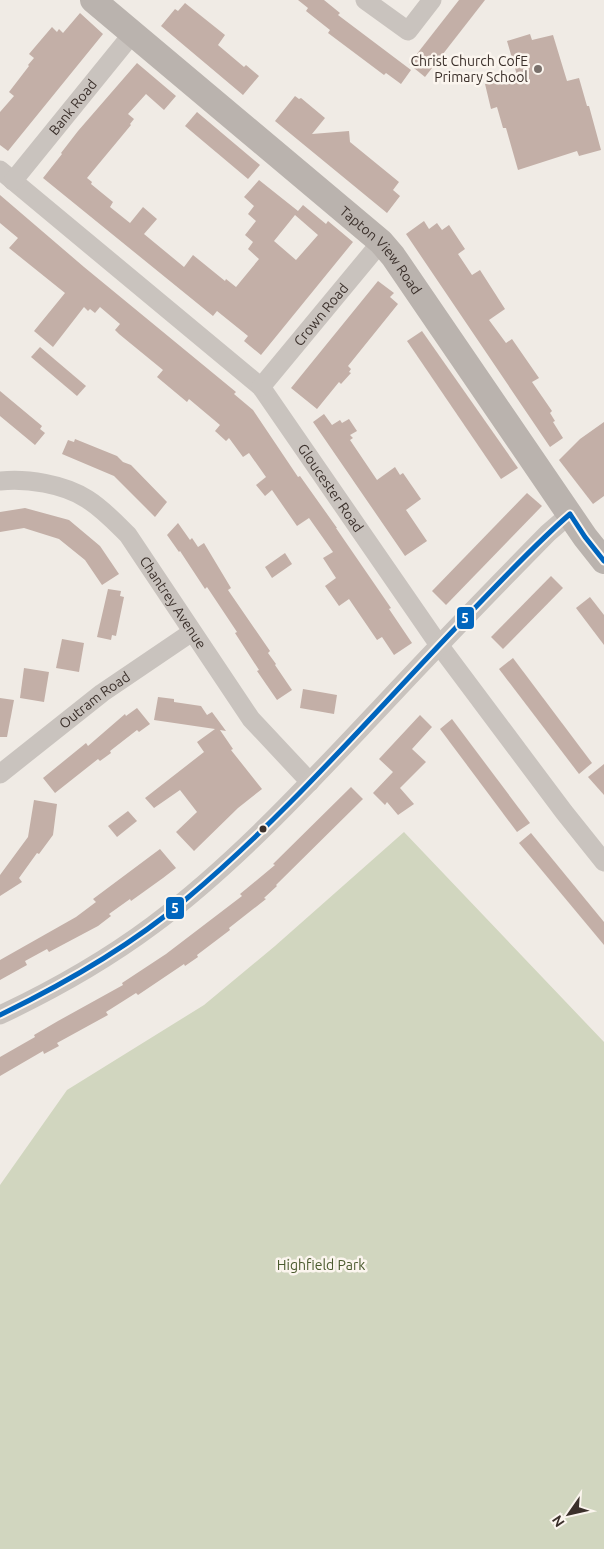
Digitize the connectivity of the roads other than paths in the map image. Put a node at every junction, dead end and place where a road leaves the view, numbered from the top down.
1 (92, 0) edge
2 (365, 0) edge
3 (432, 0) edge
4 (133, 33) junction
5 (6, 176) edge
6 (381, 242) junction
7 (261, 388) junction
8 (0, 481) edge
9 (570, 514) junction
10 (604, 561) edge
11 (192, 632) junction
12 (439, 646) junction
13 (0, 774) edge
14 (310, 782) junction
15 (604, 862) edge
16 (0, 1015) edge

1 - 4 street, Tapton View Road
2 - 3 street
4 - 5 street, Bank Road
4 - 6 street, Tapton View Road
5 - 7 street, Gloucester Road
6 - 7 street, Crown Road
6 - 9 street, Tapton View Road
7 - 12 street, Gloucester Road
8 - 11 street, Chantrey Avenue
9 - 10 street, Tapton View Road
9 - 12 street
11 - 13 street, Outram Road
11 - 14 street, Chantrey Avenue
12 - 14 street
12 - 15 street, Gloucester Road
14 - 16 street

